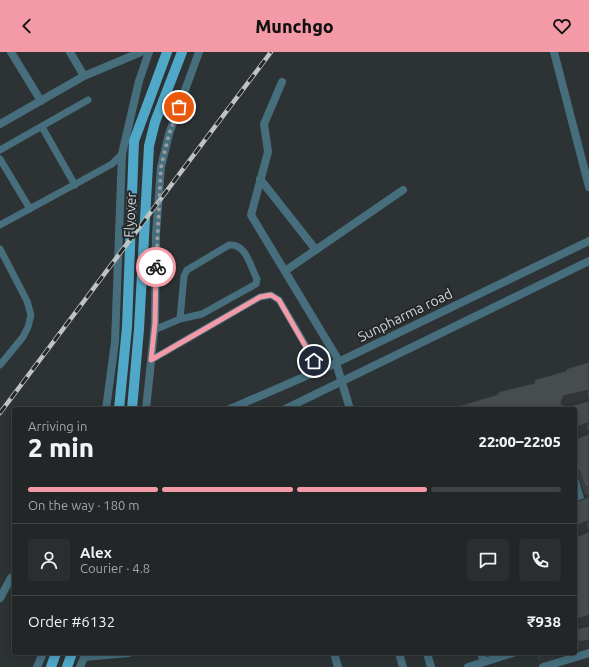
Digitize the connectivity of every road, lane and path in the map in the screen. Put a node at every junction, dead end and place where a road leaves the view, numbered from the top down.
1 (11, 52) edge
2 (70, 52) edge
3 (141, 52) edge
4 (149, 52) edge
5 (167, 52) edge
6 (182, 52) edge
7 (199, 52) edge
8 (554, 52) edge
9 (84, 76) junction
10 (282, 82) dead end
11 (88, 100) dead end
12 (41, 101) junction
13 (0, 124) edge
14 (42, 127) junction
15 (0, 150) edge
16 (122, 154) junction
17 (0, 159) edge
18 (260, 179) junction
19 (75, 185) junction
20 (589, 187) edge
21 (403, 190) dead end
22 (30, 209) junction
23 (0, 225) edge
24 (589, 241) edge
25 (0, 250) edge
26 (316, 250) junction
27 (589, 261) edge
28 (285, 271) junction
29 (180, 319) junction
30 (154, 330) junction
31 (151, 360) junction
32 (338, 362) junction
33 (0, 365) edge
34 (320, 370) junction
35 (342, 382) junction
36 (106, 407) edge
37 (120, 407) edge
38 (132, 407) edge
39 (146, 407) edge
40 (235, 407) edge
41 (294, 407) edge
42 (349, 407) edge
43 (577, 487) edge
44 (582, 502) edge
45 (12, 578) dead end
46 (0, 598) edge
47 (589, 653) edge
48 (42, 655) edge
49 (55, 655) edge
50 (71, 655) edge
51 (85, 655) edge
52 (335, 655) edge
53 (400, 655) edge
54 (428, 655) edge
55 (482, 655) edge
56 (507, 655) edge
57 (484, 662) junction
58 (547, 666) edge
59 (37, 667) edge
60 (51, 667) edge
61 (67, 667) edge
62 (80, 667) edge
63 (338, 667) edge
64 (404, 667) edge
65 (431, 667) edge
66 (468, 667) edge

1 - 12 street
2 - 9 street
3 - 9 street
4 - 16 street
5 - 37 main road, Flyover
6 - 38 main road, Flyover
7 - 30 street
8 - 20 street
9 - 12 street
10 - 18 street
11 - 14 lane
12 - 13 street
14 - 15 lane
14 - 19 lane
16 - 19 lane
16 - 36 street
17 - 22 lane
18 - 26 street
18 - 28 street
19 - 22 lane
21 - 26 street
22 - 23 lane
24 - 32 street, Sunpharma road
25 - 33 lane
26 - 28 street
27 - 35 street
28 - 32 street
29 - 29 lane
29 - 30 lane
30 - 31 street
31 - 34 lane
31 - 39 street
32 - 34 street, Sunpharma road
32 - 35 street
34 - 40 street, Sunpharma road
35 - 41 street
35 - 42 street
43 - 44 street
45 - 46 street
47 - 58 street
48 - 59 street
49 - 60 main road
50 - 61 main road
51 - 62 street
52 - 63 street
53 - 64 street
54 - 65 street
55 - 57 street
56 - 57 street
57 - 66 street

